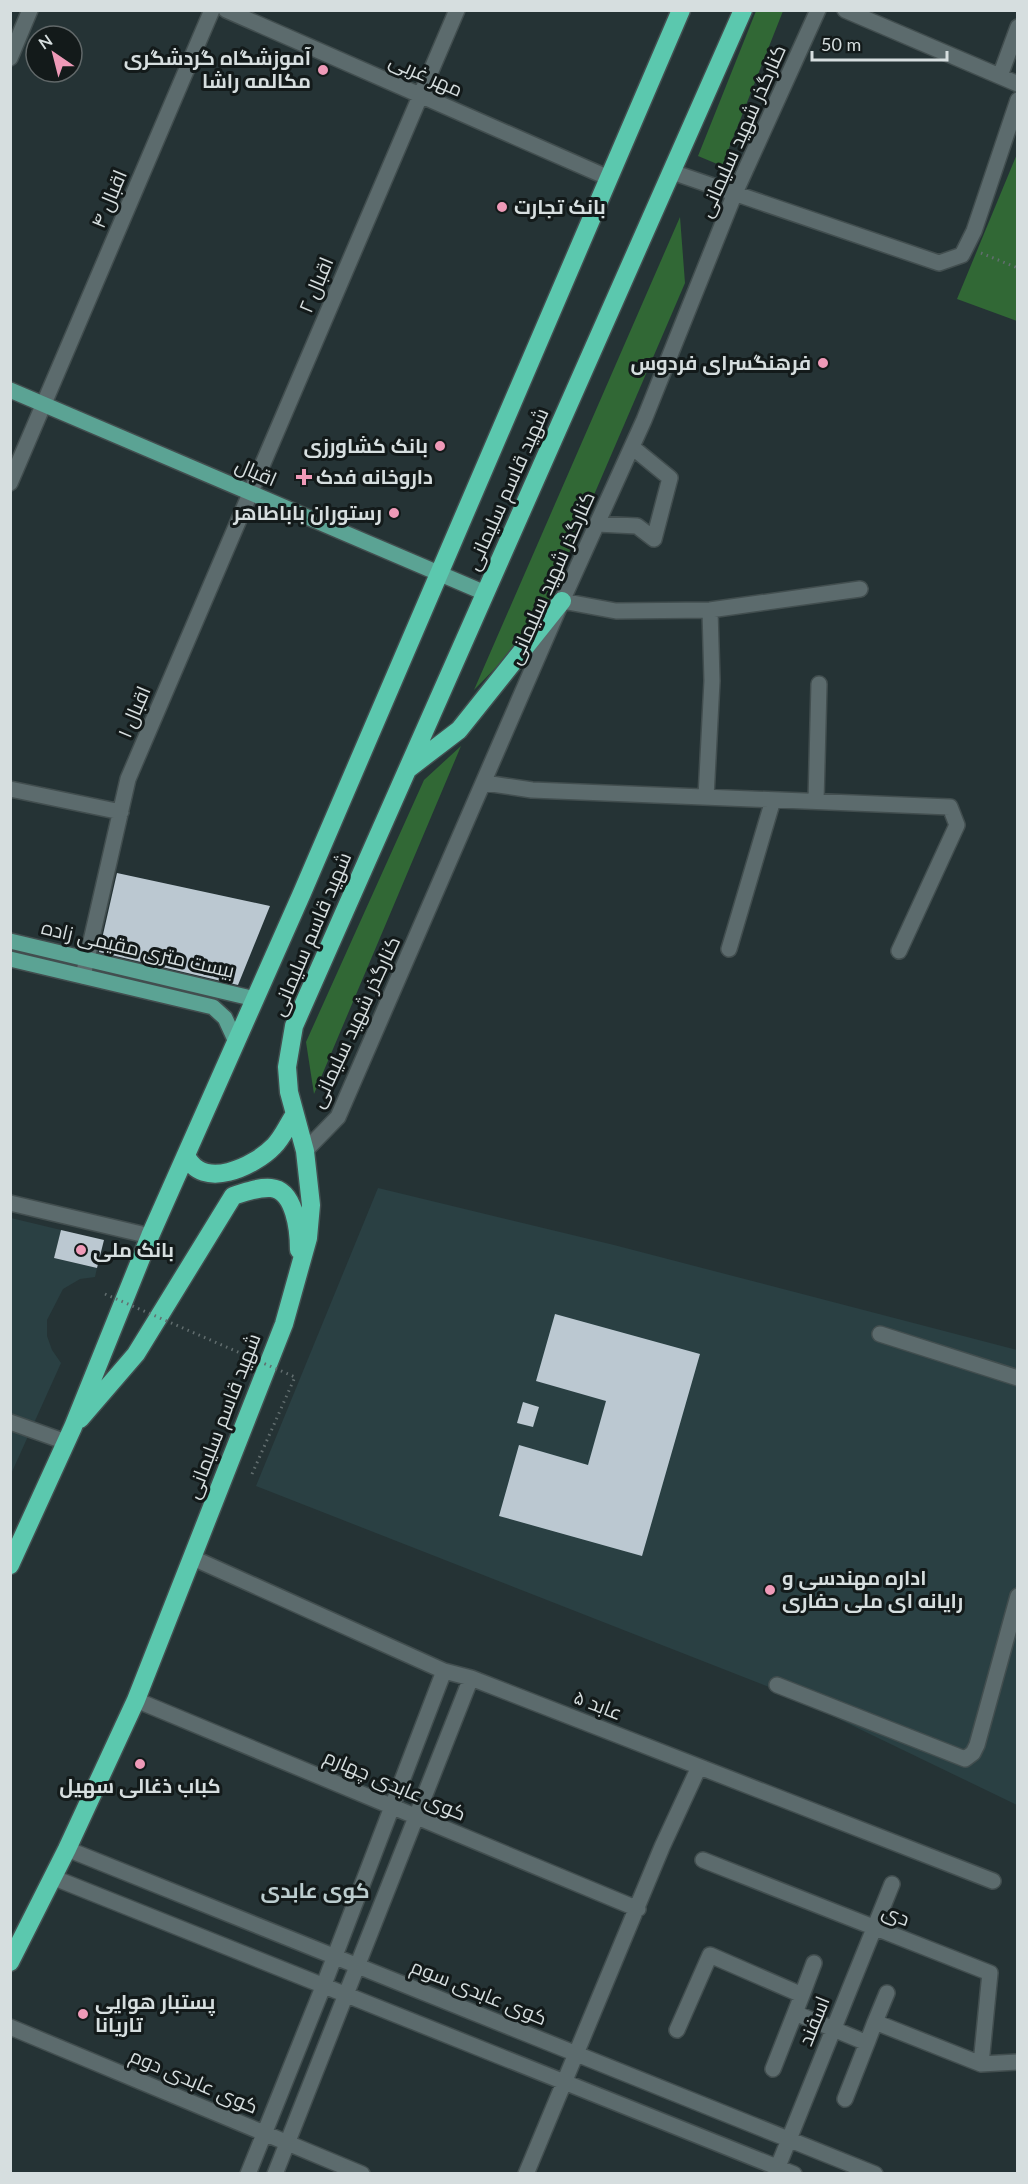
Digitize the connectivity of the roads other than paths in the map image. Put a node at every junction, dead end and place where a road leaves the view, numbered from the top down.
1 (30, 10) edge
2 (212, 10) edge
3 (226, 10) edge
4 (457, 10) edge
5 (681, 10) edge
6 (743, 10) edge
7 (818, 10) edge
8 (845, 10) edge
9 (1017, 27) edge
10 (10, 58) edge
11 (1000, 76) junction
12 (1017, 84) edge
13 (420, 95) junction
14 (1017, 100) edge
15 (672, 172) junction
16 (609, 178) junction
17 (735, 193) junction
18 (10, 390) edge
19 (45, 405) junction
20 (632, 447) junction
21 (10, 483) edge
22 (250, 492) junction
23 (597, 524) junction
24 (440, 573) junction
25 (860, 589) dead end
26 (485, 593) junction
27 (562, 602) junction
28 (710, 610) junction
29 (819, 684) dead end
30 (407, 770) junction
31 (485, 783) junction
32 (10, 789) edge
33 (706, 797) junction
34 (773, 800) junction
35 (816, 801) junction
36 (121, 812) junction
37 (10, 941) edge
38 (729, 948) dead end
39 (899, 951) dead end
40 (10, 959) edge
41 (88, 959) junction
42 (83, 976) junction
43 (255, 999) junction
44 (236, 1042) junction
45 (295, 1114) junction
46 (305, 1151) junction
47 (186, 1155) junction
48 (10, 1203) edge
49 (150, 1236) junction
50 (298, 1269) junction
51 (880, 1334) dead end
52 (1017, 1378) edge
53 (10, 1422) edge
54 (69, 1435) junction
55 (193, 1558) junction
56 (11, 1561) edge
57 (1017, 1596) edge
58 (444, 1671) junction
59 (471, 1678) junction
60 (777, 1685) dead end
61 (135, 1700) junction
62 (699, 1767) junction
63 (392, 1807) junction
64 (416, 1817) junction
65 (67, 1849) junction
66 (703, 1860) dead end
67 (52, 1877) junction
68 (993, 1881) dead end
69 (892, 1884) dead end
70 (638, 1909) junction
71 (874, 1929) junction
72 (335, 1957) junction
73 (10, 1962) edge
74 (814, 1964) dead end
75 (357, 1966) junction
76 (323, 1987) junction
77 (887, 1993) dead end
78 (802, 1995) junction
79 (345, 1996) junction
80 (795, 2013) junction
81 (874, 2022) junction
82 (10, 2027) edge
83 (833, 2029) junction
84 (677, 2030) dead end
85 (867, 2043) junction
86 (575, 2054) junction
87 (1017, 2062) edge
88 (981, 2064) junction
89 (773, 2069) dead end
90 (563, 2082) junction
91 (845, 2099) dead end
92 (264, 2133) junction
93 (789, 2139) junction
94 (287, 2143) junction
95 (776, 2170) edge
96 (248, 2174) edge
97 (275, 2174) edge
98 (362, 2174) edge
99 (526, 2174) edge
100 (795, 2174) edge
101 (875, 2174) edge

1 - 10 street
2 - 19 street, اقبال ۴
3 - 13 street, مهر غربی
4 - 13 street, اقبال ۲
5 - 16 highway, شهید قاسم سلیمانی
6 - 15 highway, شهید قاسم سلیمانی
7 - 17 street, کنارگذر شهید سلیمانی
8 - 11 street
9 - 11 street
11 - 12 street
13 - 16 street, مهر غربی
13 - 22 street, اقبال ۲
14 - 17 street
15 - 17 street
15 - 26 highway, شهید قاسم سلیمانی
16 - 24 highway, شهید قاسم سلیمانی
17 - 20 street, کنارگذر شهید سلیمانی
18 - 19 main road, اقبال
19 - 21 street, اقبال ۴
19 - 22 main road, اقبال
20 - 23 street, کنارگذر شهید سلیمانی
20 - 23 street
22 - 24 main road, اقبال
22 - 36 street, اقبال ۱
23 - 27 street, کنارگذر شهید سلیمانی
24 - 26 main road, اقبال
24 - 43 highway, شهید قاسم سلیمانی
25 - 28 street
26 - 30 highway, شهید قاسم سلیمانی
27 - 28 street
27 - 30 highway
27 - 31 street, کنارگذر شهید سلیمانی
28 - 33 street
29 - 35 street
30 - 45 highway, شهید قاسم سلیمانی
31 - 33 street
31 - 46 street, کنارگذر شهید سلیمانی
32 - 36 street
33 - 34 street
34 - 35 street
34 - 38 street
35 - 39 street
36 - 41 street, اقبال ۱
37 - 41 main road, بیست متری مقیمی زاده
40 - 42 main road
41 - 42 street, اقبال ۱
41 - 43 main road, بیست متری مقیمی زاده
42 - 44 main road
43 - 44 highway, شهید قاسم سلیمانی
44 - 47 highway, شهید قاسم سلیمانی
45 - 46 highway, شهید قاسم سلیمانی
45 - 47 highway
46 - 50 highway, شهید قاسم سلیمانی
47 - 49 highway, شهید قاسم سلیمانی
48 - 49 street
49 - 54 highway, شهید قاسم سلیمانی
50 - 54 highway
50 - 55 highway, شهید قاسم سلیمانی
51 - 52 street
53 - 54 street
54 - 56 highway, شهید قاسم سلیمانی
55 - 58 street, عابد ۵
55 - 61 highway, شهید قاسم سلیمانی
57 - 60 street
58 - 59 street, عابد ۵
58 - 63 street
59 - 62 street, عابد ۵
59 - 64 street
61 - 63 street, کوی عابدی چهارم
61 - 65 highway, شهید قاسم سلیمانی
62 - 68 street, عابد ۵
62 - 70 street
63 - 64 street, کوی عابدی چهارم
63 - 72 street
64 - 70 street, کوی عابدی چهارم
64 - 75 street
65 - 67 highway, شهید قاسم سلیمانی
65 - 72 street, کوی عابدی سوم
66 - 71 street, دی
67 - 73 highway, شهید قاسم سلیمانی
67 - 76 street
69 - 71 street, اسفند
70 - 86 street
71 - 83 street, اسفند
71 - 88 street, دی
72 - 75 street, کوی عابدی سوم
72 - 76 street
74 - 78 street
75 - 79 street
75 - 86 street, کوی عابدی سوم
76 - 79 street
76 - 92 street
77 - 81 street
78 - 80 street
78 - 84 street
79 - 90 street
79 - 94 street
80 - 83 street
80 - 89 street
81 - 85 street
81 - 88 street
82 - 92 street, کوی عابدی دوم
83 - 85 street
83 - 93 street, اسفند
85 - 91 street
86 - 90 street
86 - 93 street, کوی عابدی سوم
87 - 88 street
90 - 95 street
90 - 99 street
92 - 94 street, کوی عابدی دوم
92 - 96 street
93 - 95 street, اسفند
93 - 101 street, کوی عابدی سوم
94 - 97 street
94 - 98 street, کوی عابدی دوم
95 - 100 street

